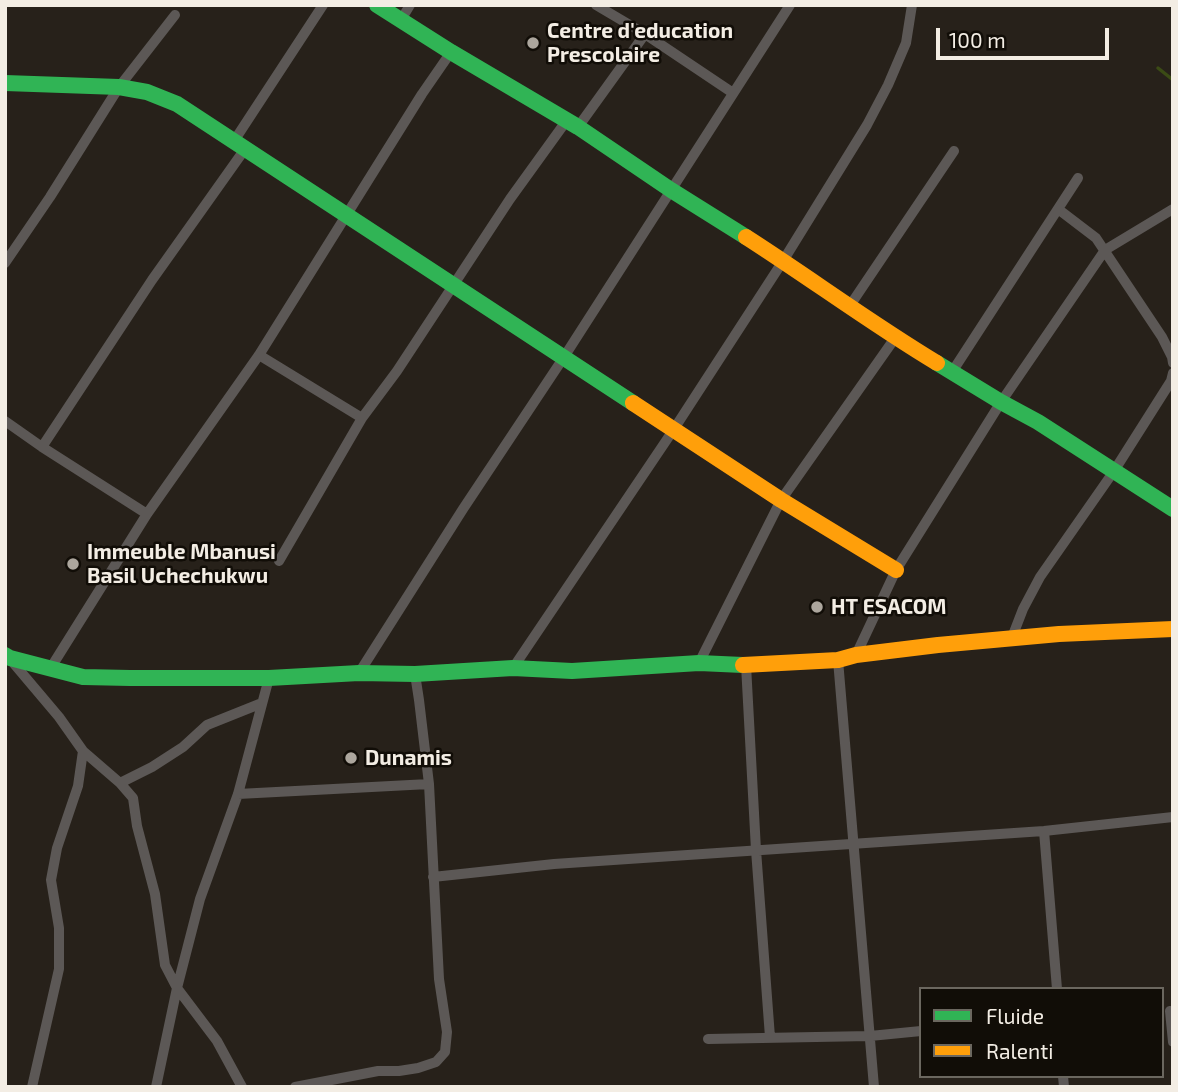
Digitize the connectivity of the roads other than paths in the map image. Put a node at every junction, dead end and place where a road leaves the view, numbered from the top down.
1 (323, 5) edge
2 (377, 5) edge
3 (410, 5) edge
4 (596, 5) edge
5 (790, 5) edge
6 (912, 5) edge
7 (175, 15) dead end
8 (401, 20) junction
9 (645, 34) junction
10 (451, 52) junction
11 (5, 83) edge
12 (119, 87) junction
13 (733, 93) junction
14 (573, 123) junction
15 (240, 145) junction
16 (954, 151) dead end
17 (1078, 178) dead end
18 (671, 190) junction
19 (1058, 209) junction
20 (1173, 209) edge
21 (348, 215) junction
22 (1105, 250) junction
23 (783, 261) junction
24 (5, 263) edge
25 (454, 285) junction
26 (849, 307) junction
27 (895, 338) junction
28 (259, 355) junction
29 (564, 356) junction
30 (1173, 363) edge
31 (951, 372) junction
32 (1173, 373) edge
33 (1001, 402) junction
34 (362, 418) junction
35 (5, 421) edge
36 (674, 429) junction
37 (43, 447) junction
38 (1114, 471) junction
39 (781, 499) junction
40 (1173, 509) edge
41 (147, 514) junction
42 (279, 561) dead end
43 (897, 570) junction
44 (1173, 629) edge
45 (1012, 640) junction
46 (856, 655) junction
47 (8, 657) edge
48 (838, 660) junction
49 (699, 663) junction
50 (746, 665) junction
51 (513, 668) junction
52 (50, 669) junction
53 (359, 673) junction
54 (415, 674) junction
55 (268, 678) junction
56 (262, 703) junction
57 (82, 751) junction
58 (120, 783) junction
59 (429, 784) junction
60 (238, 794) junction
61 (1173, 817) edge
62 (1044, 831) junction
63 (853, 844) junction
64 (756, 850) junction
65 (433, 877) junction
66 (1057, 987) edge
67 (177, 988) junction
68 (1168, 1011) edge
69 (919, 1031) edge
70 (870, 1036) junction
71 (770, 1037) junction
72 (708, 1039) dead end
73 (1173, 1042) edge
74 (32, 1087) edge
75 (156, 1087) edge
76 (242, 1087) edge
77 (295, 1087) edge
78 (874, 1087) edge

1 - 15 street
2 - 8 street
3 - 8 street
4 - 9 street
5 - 13 street
6 - 23 street
7 - 12 street
8 - 10 street
9 - 13 street
9 - 14 street
10 - 14 street
10 - 21 street
11 - 12 street
12 - 15 street
12 - 24 street
13 - 18 street
14 - 18 street
14 - 25 street
15 - 21 street
15 - 37 street
16 - 26 street
17 - 19 street
18 - 23 street
18 - 29 street
19 - 22 street
19 - 31 street
20 - 22 street
21 - 25 street
21 - 28 street
22 - 30 street
22 - 33 street
23 - 26 street
23 - 36 street
25 - 29 street
25 - 34 street
26 - 27 street
27 - 31 street
27 - 39 street
28 - 34 street
28 - 41 street
29 - 36 street
29 - 53 street
31 - 33 street
32 - 38 street
33 - 38 street
33 - 43 street
34 - 42 street
35 - 37 street
36 - 39 street
36 - 51 street
37 - 41 street
38 - 40 street
38 - 45 street
39 - 43 street
39 - 49 street
41 - 52 street
43 - 46 street
44 - 45 street
45 - 46 street
46 - 48 street
47 - 52 street
47 - 57 street
48 - 50 street
48 - 63 street
49 - 50 street
49 - 51 street
50 - 64 street
51 - 54 street
52 - 55 street
53 - 54 street
53 - 55 street
54 - 59 street
55 - 56 street
56 - 58 street
56 - 60 street
57 - 58 street
57 - 74 street
58 - 67 street
59 - 60 street
59 - 65 street
60 - 67 street
61 - 62 street
62 - 63 street
62 - 66 street
63 - 64 street
63 - 70 street
64 - 65 street
64 - 71 street
65 - 77 street
67 - 75 street
67 - 76 street
68 - 73 street
69 - 70 street
70 - 71 street
70 - 78 street
71 - 72 street

